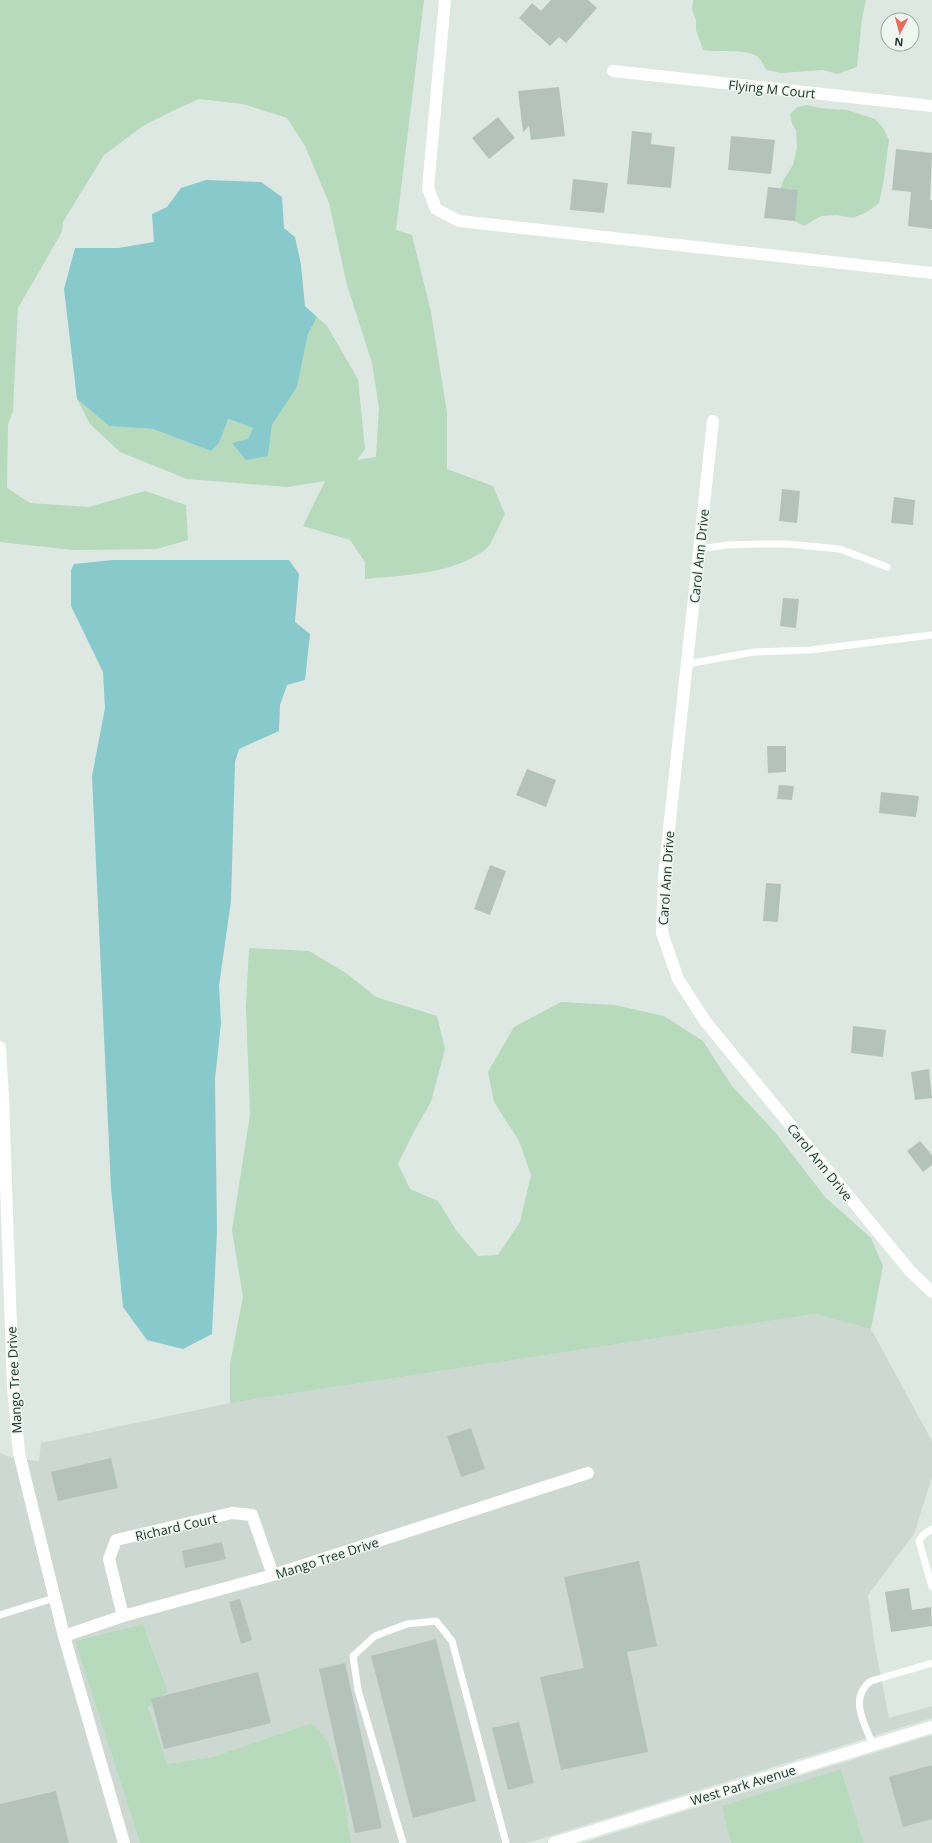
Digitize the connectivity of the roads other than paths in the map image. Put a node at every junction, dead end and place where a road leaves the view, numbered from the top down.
1 (445, 0) edge
2 (613, 72) dead end
3 (932, 106) edge
4 (932, 273) edge
5 (713, 421) dead end
6 (699, 549) junction
7 (887, 566) dead end
8 (932, 635) edge
9 (687, 664) junction
10 (0, 1047) edge
11 (3, 1174) edge
12 (932, 1292) edge
13 (588, 1473) dead end
14 (932, 1529) edge
15 (273, 1575) junction
16 (932, 1587) edge
17 (54, 1598) junction
18 (0, 1615) edge
19 (123, 1616) junction
20 (64, 1636) junction
21 (932, 1663) edge
22 (932, 1727) edge
23 (873, 1745) junction
24 (124, 1843) edge
25 (403, 1843) edge
26 (506, 1843) edge
27 (554, 1843) edge

1 - 4 street
2 - 3 street, Flying M Court
5 - 6 street, Carol Ann Drive
6 - 7 lane
6 - 9 street, Carol Ann Drive
8 - 9 lane
9 - 12 street, Carol Ann Drive
10 - 11 street, Mango Tree Drive
11 - 17 street, Mango Tree Drive
13 - 15 street, Mango Tree Drive
14 - 16 lane
15 - 19 street, Mango Tree Drive
15 - 19 street, Richard Court
17 - 18 lane
17 - 20 street, Mango Tree Drive
19 - 20 street, Mango Tree Drive
20 - 24 street, Mango Tree Drive
21 - 23 lane
22 - 23 street, West Park Avenue
23 - 27 street, West Park Avenue
25 - 26 lane

